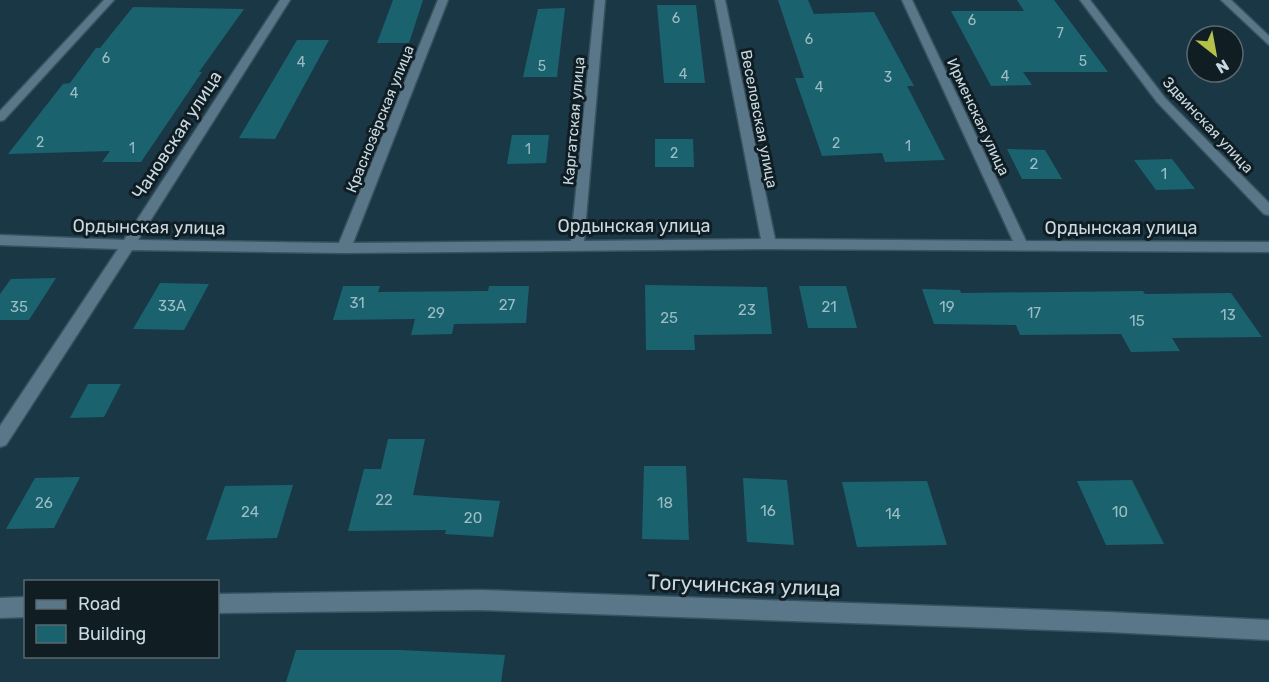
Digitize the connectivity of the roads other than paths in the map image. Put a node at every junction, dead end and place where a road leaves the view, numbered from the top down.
1 (109, 0) edge
2 (285, 0) edge
3 (443, 0) edge
4 (600, 0) edge
5 (720, 0) edge
6 (907, 0) edge
7 (1085, 0) edge
8 (1226, 0) edge
9 (1269, 42) edge
10 (0, 118) edge
11 (1269, 211) edge
12 (0, 240) edge
13 (578, 244) junction
14 (769, 244) junction
15 (128, 245) junction
16 (1022, 246) junction
17 (1269, 247) edge
18 (344, 248) junction
19 (0, 440) edge
20 (219, 604) edge
21 (24, 607) edge
22 (0, 608) edge
23 (1269, 630) edge

1 - 10 street
2 - 15 street, Чановская улица
3 - 18 street, Краснозёрская улица
4 - 13 street, Каргатская улица
5 - 14 street, Веселовская улица
6 - 16 street, Ирменская улица
7 - 11 street, Здвинская улица
8 - 9 street
12 - 15 street, Ордынская улица
13 - 14 street, Ордынская улица
13 - 18 street, Ордынская улица
14 - 16 street, Ордынская улица
15 - 18 street, Ордынская улица
15 - 19 street, Чановская улица
16 - 17 street, Ордынская улица
20 - 23 street, Тогучинская улица
21 - 22 street

